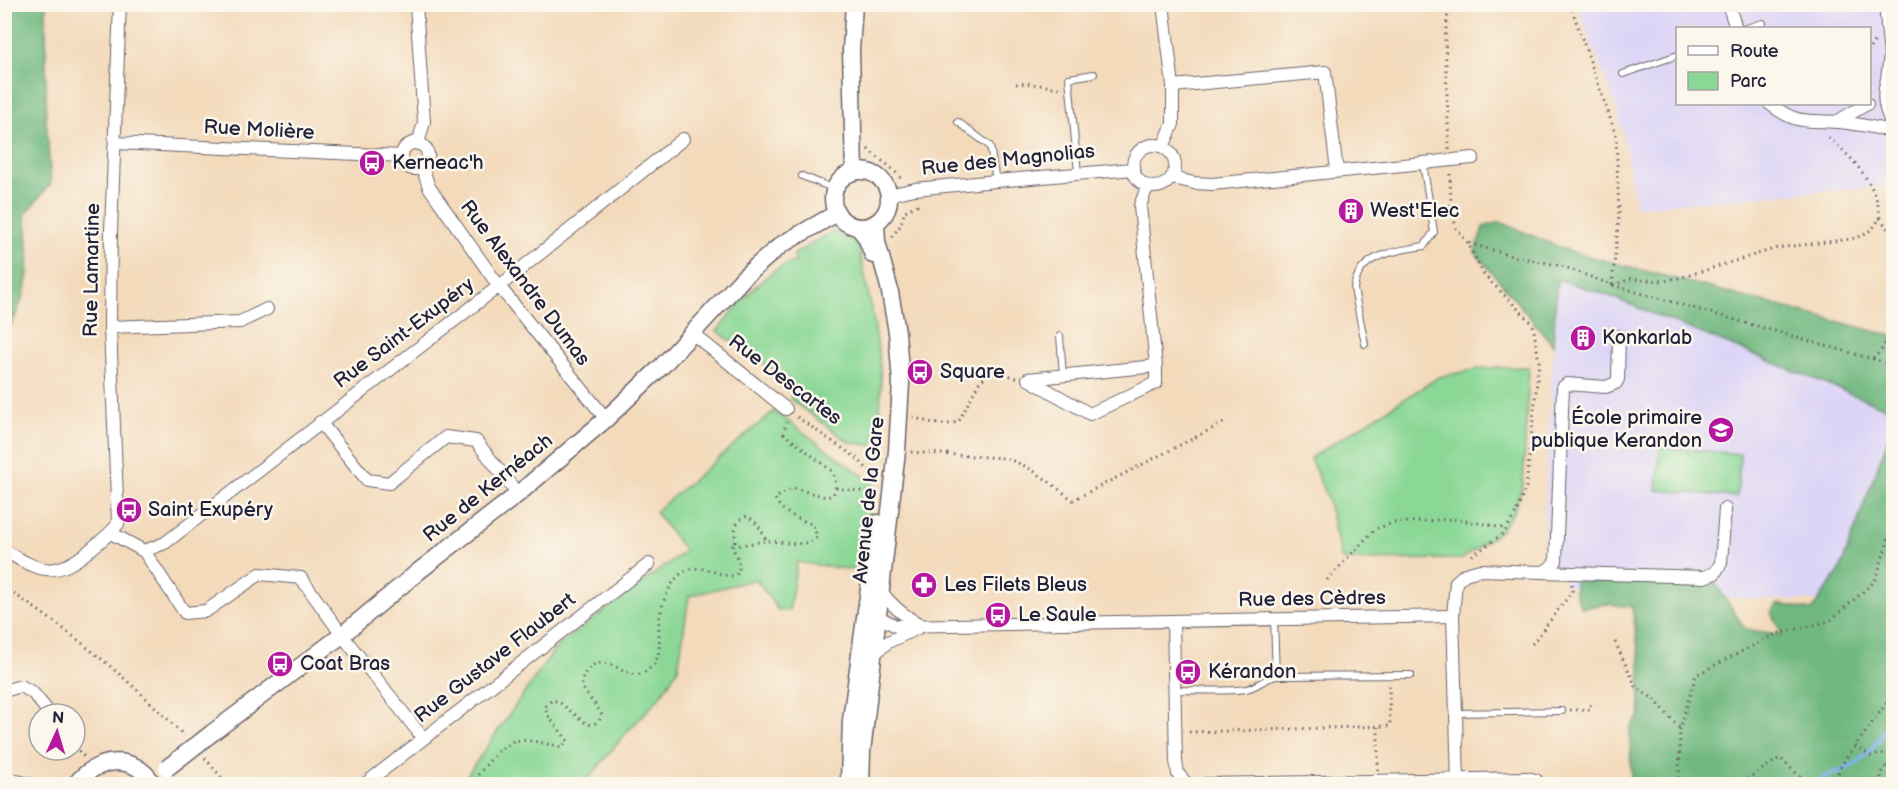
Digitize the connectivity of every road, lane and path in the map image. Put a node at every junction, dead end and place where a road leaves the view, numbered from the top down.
1 (120, 4) edge
2 (416, 4) edge
3 (854, 4) edge
4 (1163, 4) edge
5 (1449, 4) edge
6 (1570, 4) edge
7 (1728, 4) edge
8 (1888, 4) edge
9 (1763, 23) dead end
10 (1736, 27) edge
11 (1749, 27) edge
12 (1676, 55) edge
13 (1094, 74) dead end
14 (1623, 74) dead end
15 (1890, 81) edge
16 (1016, 84) dead end
17 (1173, 86) junction
18 (1070, 88) junction
19 (1871, 100) edge
20 (1772, 105) edge
21 (1865, 105) edge
22 (1893, 120) edge
23 (958, 122) dead end
24 (1812, 122) junction
25 (1836, 122) junction
26 (1893, 131) edge
27 (683, 140) dead end
28 (115, 143) junction
29 (418, 144) junction
30 (1163, 147) junction
31 (402, 156) junction
32 (1473, 158) dead end
33 (1449, 160) junction
34 (1423, 162) junction
35 (422, 167) junction
36 (1133, 170) junction
37 (1337, 171) junction
38 (854, 172) junction
39 (1078, 173) junction
40 (802, 176) dead end
41 (1173, 178) junction
42 (996, 181) junction
43 (1147, 187) junction
44 (836, 189) junction
45 (888, 195) junction
46 (837, 213) junction
47 (1880, 218) junction
48 (876, 223) junction
49 (858, 227) junction
50 (1467, 242) junction
51 (1893, 249) edge
52 (498, 285) junction
53 (1612, 285) junction
54 (267, 309) dead end
55 (1893, 325) edge
56 (110, 327) junction
57 (692, 333) junction
58 (1060, 336) dead end
59 (1619, 336) dead end
60 (1365, 344) dead end
61 (1873, 359) junction
62 (1893, 365) edge
63 (1156, 366) junction
64 (1063, 376) junction
65 (1028, 379) junction
66 (788, 410) junction
67 (909, 416) dead end
68 (606, 419) junction
69 (320, 422) junction
70 (1225, 422) dead end
71 (897, 451) junction
72 (885, 477) junction
73 (836, 488) junction
74 (874, 493) dead end
75 (518, 494) junction
76 (1725, 509) dead end
77 (1893, 523) edge
78 (1506, 529) junction
79 (111, 533) junction
80 (766, 541) junction
81 (732, 546) junction
82 (4, 550) edge
83 (144, 551) junction
84 (650, 564) dead end
85 (1543, 572) junction
86 (1572, 573) junction
87 (1465, 574) junction
88 (1327, 580) dead end
89 (4, 587) edge
90 (874, 593) junction
91 (877, 616) junction
92 (1453, 616) junction
93 (1274, 619) junction
94 (1173, 621) junction
95 (922, 626) junction
96 (342, 635) junction
97 (1615, 642) dead end
98 (1533, 644) dead end
99 (872, 656) junction
100 (1388, 675) junction
101 (1411, 675) dead end
102 (1276, 676) junction
103 (1174, 690) junction
104 (4, 691) edge
105 (1893, 693) edge
106 (40, 702) edge
107 (1590, 703) dead end
108 (1562, 711) joint
109 (1456, 713) junction
110 (1378, 727) junction
111 (1680, 729) junction
112 (1175, 732) junction
113 (423, 738) junction
114 (190, 742) dead end
115 (1855, 746) junction
116 (199, 751) dead end
117 (1893, 753) edge
118 (4, 778) edge
119 (1458, 781) junction
120 (151, 782) edge
121 (1378, 782) junction
122 (1538, 782) edge
123 (29, 784) edge
124 (76, 784) edge
125 (227, 784) edge
126 (365, 784) edge
127 (470, 784) edge
128 (849, 784) edge
129 (861, 784) edge
130 (1187, 784) edge
131 (1206, 784) edge
132 (1679, 784) edge
133 (1743, 784) edge
134 (1818, 784) edge
135 (1833, 784) edge
136 (1881, 784) edge

1 - 28 street, Rue Lamartine
2 - 29 street
3 - 38 main road
4 - 17 street
5 - 33 path
6 - 53 path
7 - 10 street
8 - 15 main road
9 - 11 lane
12 - 14 lane
13 - 18 lane
15 - 19 street
15 - 22 main road
16 - 18 path
17 - 30 street
17 - 37 street
18 - 39 lane
20 - 24 street
21 - 25 street
23 - 42 lane
24 - 25 street
24 - 47 path
25 - 26 street
27 - 52 street, Rue Saint-Exupéry
28 - 31 street, Rue Molière
28 - 56 street, Rue Lamartine
29 - 31 street
29 - 35 street
30 - 36 street
30 - 41 street
31 - 35 street
32 - 33 street
33 - 34 street
33 - 50 path
34 - 37 street
34 - 60 lane
35 - 52 street, Rue Alexandre Dumas
36 - 39 street, Rue des Magnolias
36 - 43 street
37 - 41 street
38 - 44 main road
38 - 45 main road
39 - 42 street, Rue des Magnolias
40 - 44 lane
41 - 43 street
42 - 45 street, Rue des Magnolias
43 - 63 street
44 - 46 main road
45 - 48 main road
46 - 49 main road
46 - 57 main road, Rue de Kernéach
47 - 51 path
47 - 53 path
48 - 49 main road
48 - 71 main road, Avenue de la Gare
49 - 72 main road, Avenue de la Gare
50 - 53 path
50 - 78 path
52 - 68 street, Rue Alexandre Dumas
52 - 69 street, Rue Saint-Exupéry
53 - 61 path
54 - 56 street
55 - 61 path
56 - 79 street, Rue Lamartine
57 - 66 street, Rue Descartes
57 - 68 main road, Rue de Kernéach
58 - 64 lane
59 - 85 street
61 - 62 path
63 - 64 street
63 - 65 street
64 - 65 street
65 - 67 path
66 - 72 path, Rue Descartes
66 - 73 path
68 - 75 main road, Rue de Kernéach
69 - 75 street
69 - 83 street, Rue Saint-Exupéry
70 - 71 path
71 - 90 main road, Avenue de la Gare
72 - 90 main road, Avenue de la Gare
73 - 74 path
73 - 80 path
75 - 96 main road, Rue de Kernéach
76 - 86 street
77 - 111 path
78 - 87 path
78 - 88 path
79 - 82 street
79 - 83 street
80 - 81 path
80 - 81 path
81 - 127 path
83 - 96 street
84 - 113 street, Rue Gustave Flaubert
85 - 86 street
85 - 87 street
86 - 98 path
87 - 92 street
89 - 114 path
90 - 91 main road, Avenue de la Gare
90 - 95 street
90 - 128 main road, Avenue de la Gare
91 - 95 street, Rue des Cèdres
91 - 99 main road, Avenue de la Gare
92 - 93 street, Rue des Cèdres
92 - 109 street
93 - 94 street, Rue des Cèdres
93 - 102 lane
94 - 95 street, Rue des Cèdres
94 - 103 street
95 - 99 street
96 - 113 street
96 - 120 main road, Rue de Kernéach, bridge
97 - 111 path
99 - 129 main road, Avenue de la Gare
100 - 101 lane
100 - 102 lane
100 - 110 path
102 - 103 lane
103 - 112 street
104 - 106 street
105 - 115 path
107 - 108 path
108 - 109 lane
109 - 119 street
110 - 112 path
110 - 121 path
111 - 132 path
112 - 130 street
113 - 126 street, Rue Gustave Flaubert
115 - 117 path
115 - 135 path
116 - 125 path
117 - 136 path
118 - 123 street
119 - 121 street
119 - 122 street
120 - 124 main road
121 - 131 street
133 - 134 path

